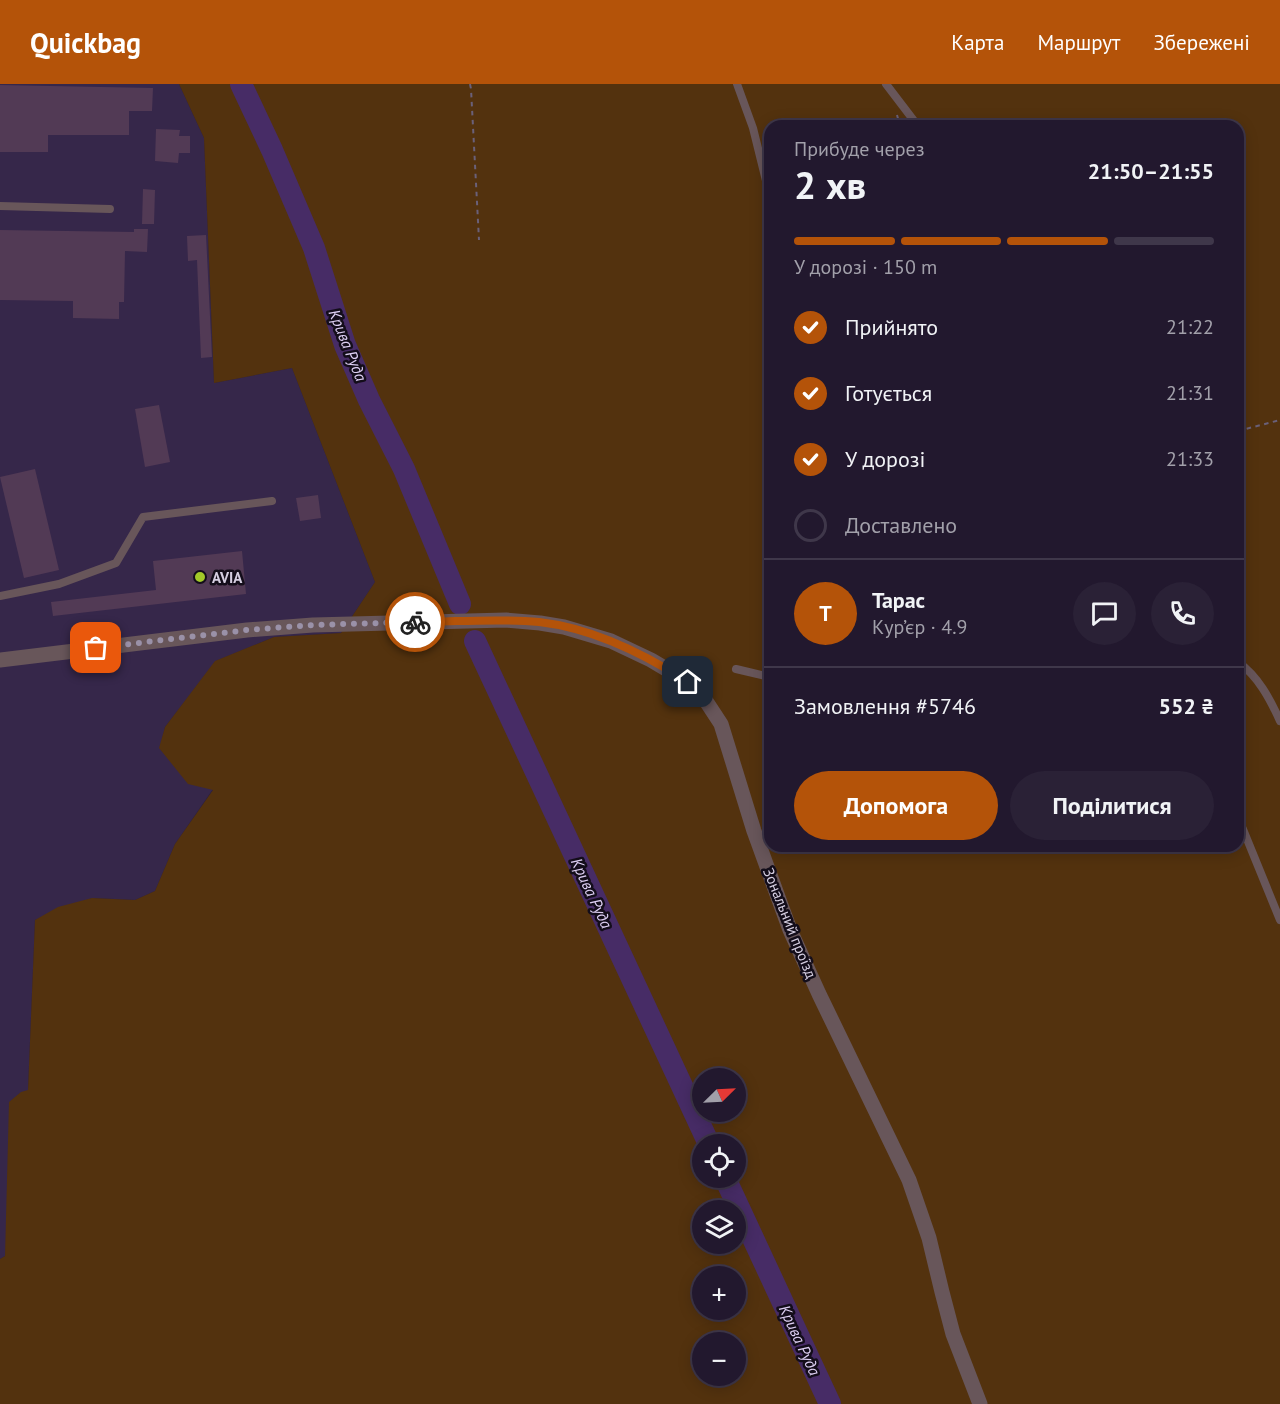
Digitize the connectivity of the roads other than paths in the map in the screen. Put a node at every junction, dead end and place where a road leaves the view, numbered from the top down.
1 (737, 84) edge
2 (886, 84) edge
3 (913, 120) edge
4 (764, 173) edge
5 (0, 206) edge
6 (110, 209) dead end
7 (272, 501) dead end
8 (0, 596) edge
9 (0, 660) edge
10 (1244, 667) edge
11 (736, 669) dead end
12 (764, 676) edge
13 (1280, 721) edge
14 (1244, 832) edge
15 (1280, 920) edge
16 (980, 1404) edge

1 - 4 lane
2 - 3 lane
5 - 6 lane
7 - 8 lane
9 - 16 street, Зональний проїзд
10 - 13 lane
11 - 12 lane
14 - 15 lane

